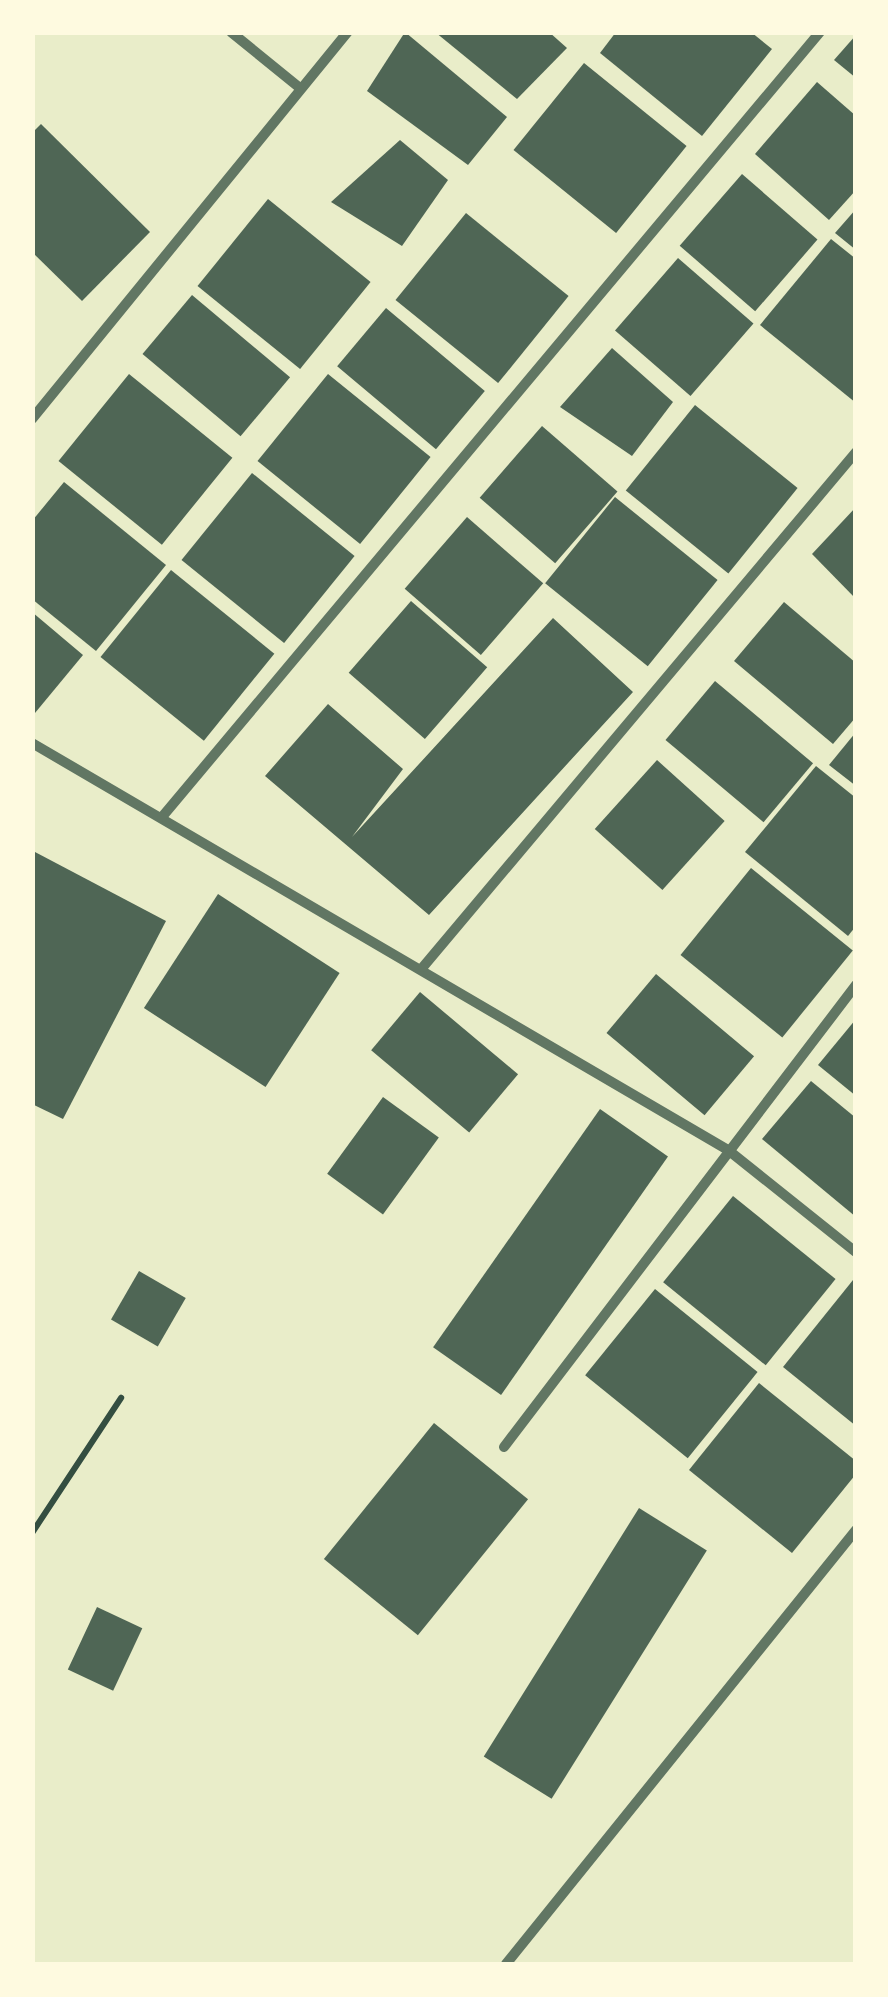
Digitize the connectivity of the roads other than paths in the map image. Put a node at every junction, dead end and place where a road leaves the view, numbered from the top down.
1 (230, 32) edge
2 (348, 32) edge
3 (820, 32) edge
4 (300, 88) junction
5 (32, 419) edge
6 (856, 452) edge
7 (32, 743) edge
8 (162, 817) junction
9 (423, 967) junction
10 (856, 984) edge
11 (728, 1150) junction
12 (856, 1252) edge
13 (504, 1447) dead end
14 (856, 1530) edge
15 (506, 1964) edge

1 - 4 street
2 - 4 street
3 - 8 street
4 - 5 street
6 - 9 street
7 - 8 street
8 - 9 street
9 - 11 street
10 - 11 street
11 - 12 street
11 - 13 street
14 - 15 street

